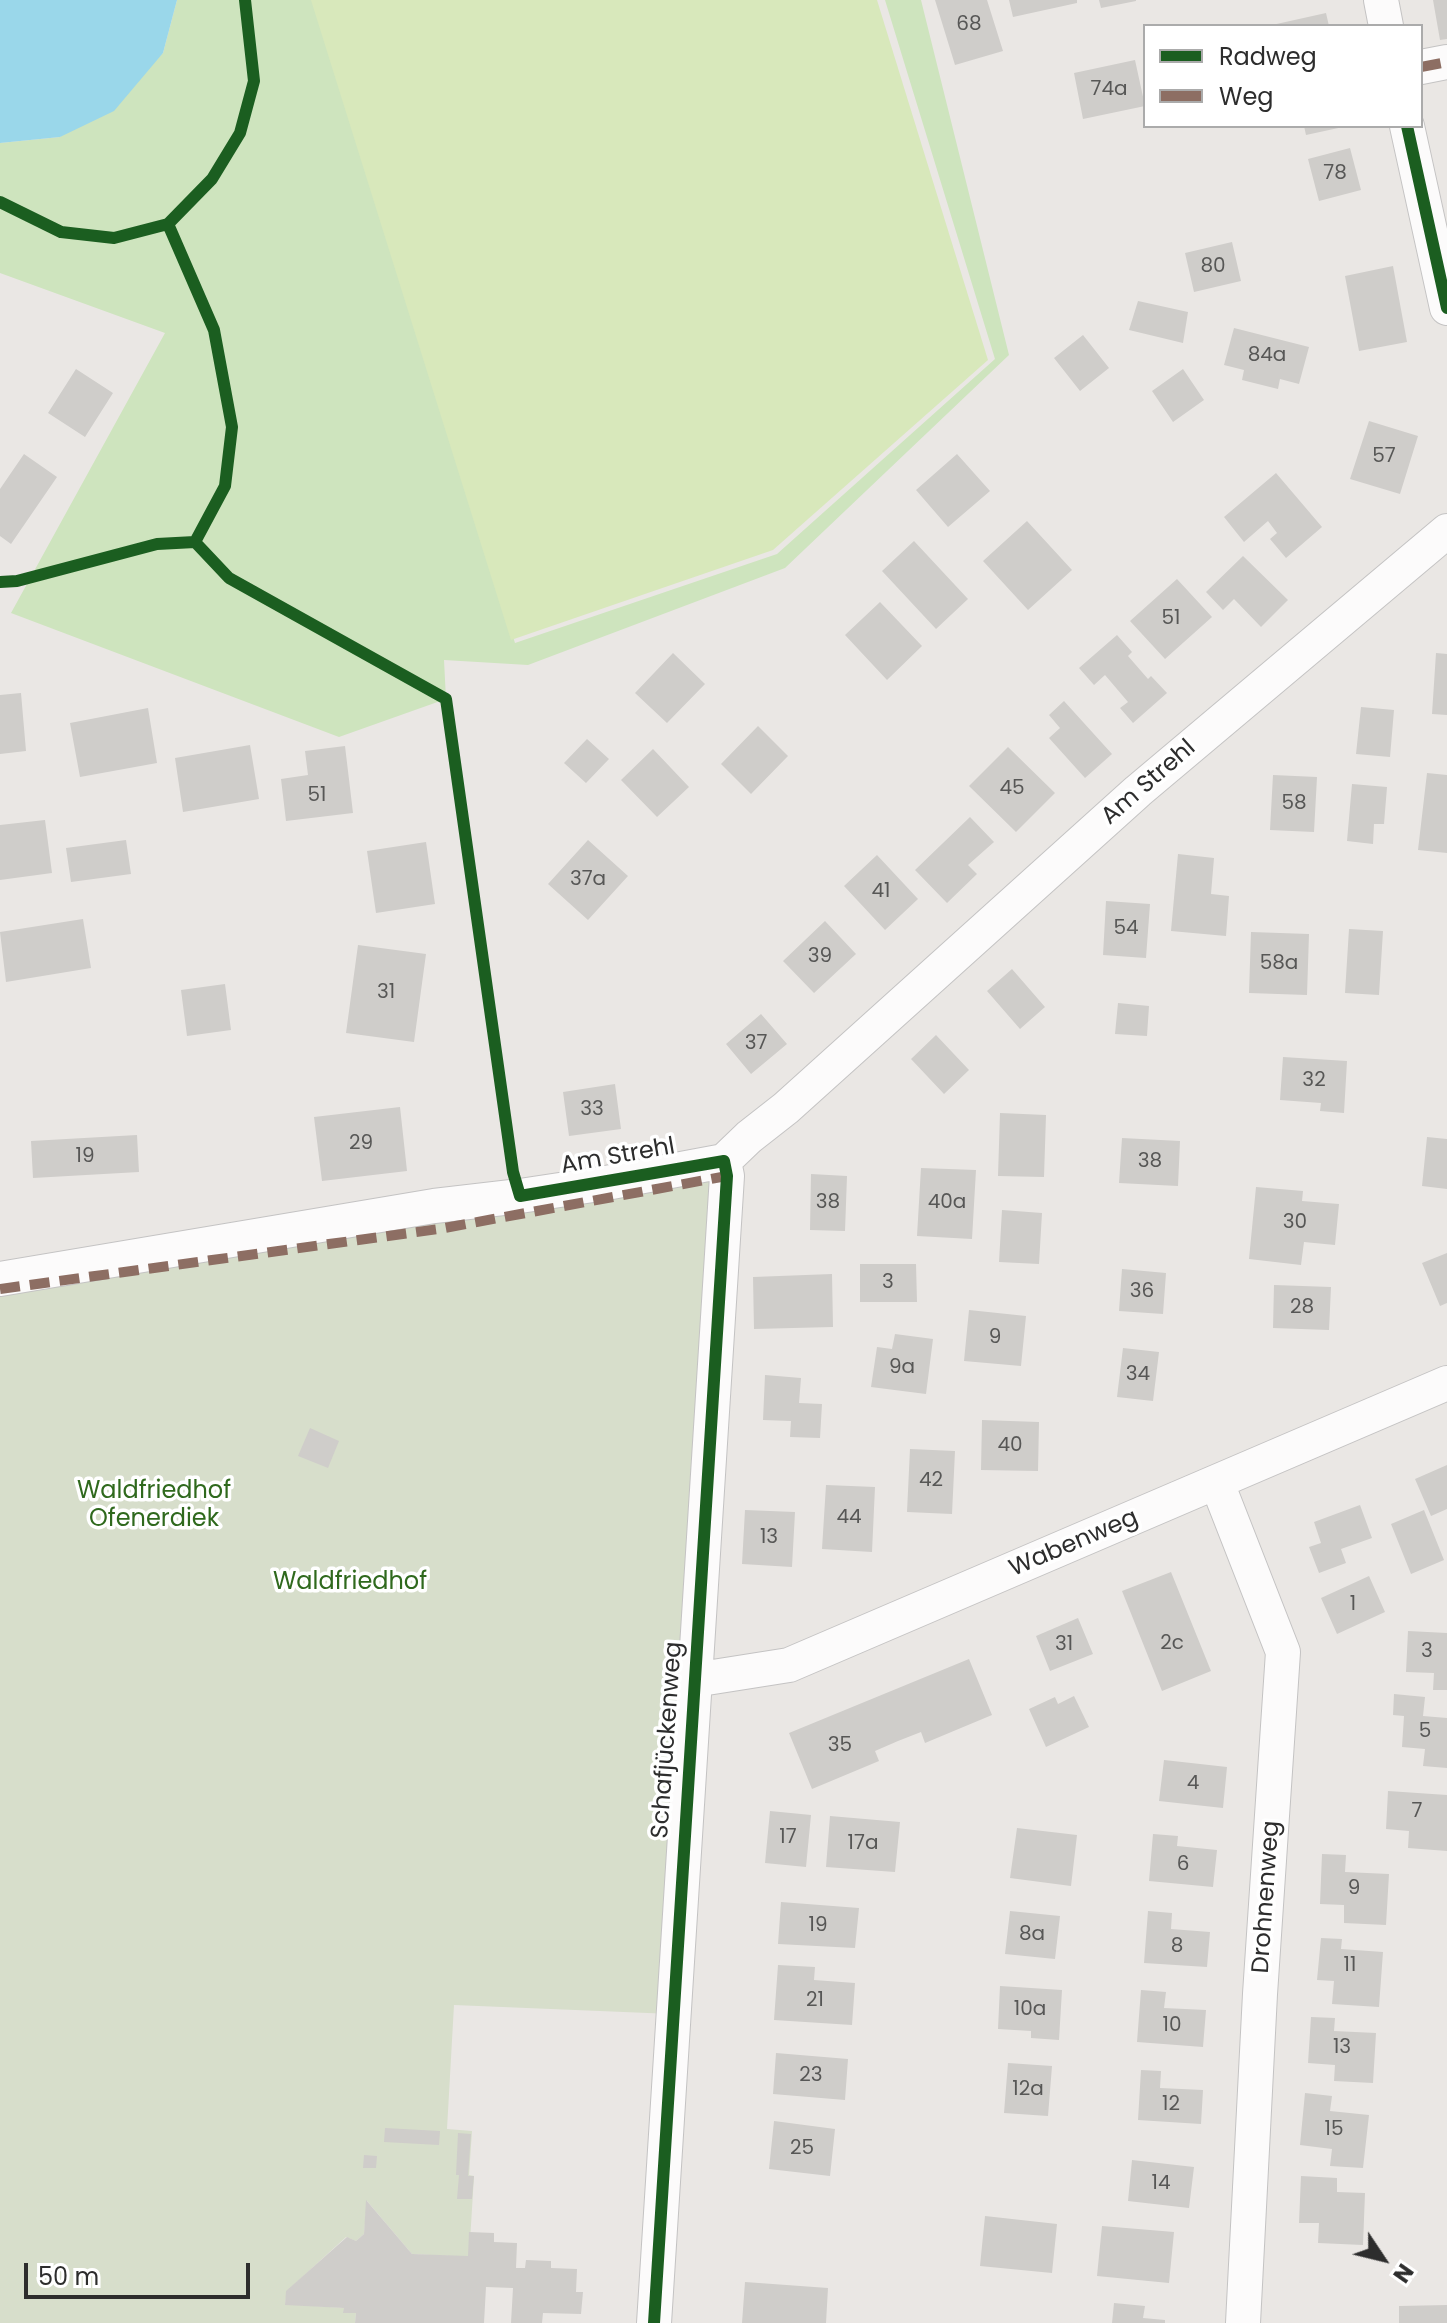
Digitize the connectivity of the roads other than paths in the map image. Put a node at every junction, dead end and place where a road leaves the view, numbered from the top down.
1 (1381, 0) edge
2 (1386, 24) edge
3 (1447, 62) edge
4 (1423, 67) edge
5 (1407, 128) edge
6 (1447, 308) edge
7 (1447, 531) edge
8 (724, 1161) junction
9 (0, 1279) edge
10 (1447, 1383) edge
11 (1217, 1483) junction
12 (694, 1680) junction
13 (654, 2323) edge
14 (1243, 2323) edge

1 - 2 street
3 - 4 street
5 - 6 street
7 - 8 street, Am Strehl
8 - 9 street, Am Strehl
8 - 12 street, Schafjückenweg
10 - 11 street, Wabenweg
11 - 12 street, Wabenweg
11 - 14 street, Drohnenweg
12 - 13 street, Schafjückenweg

